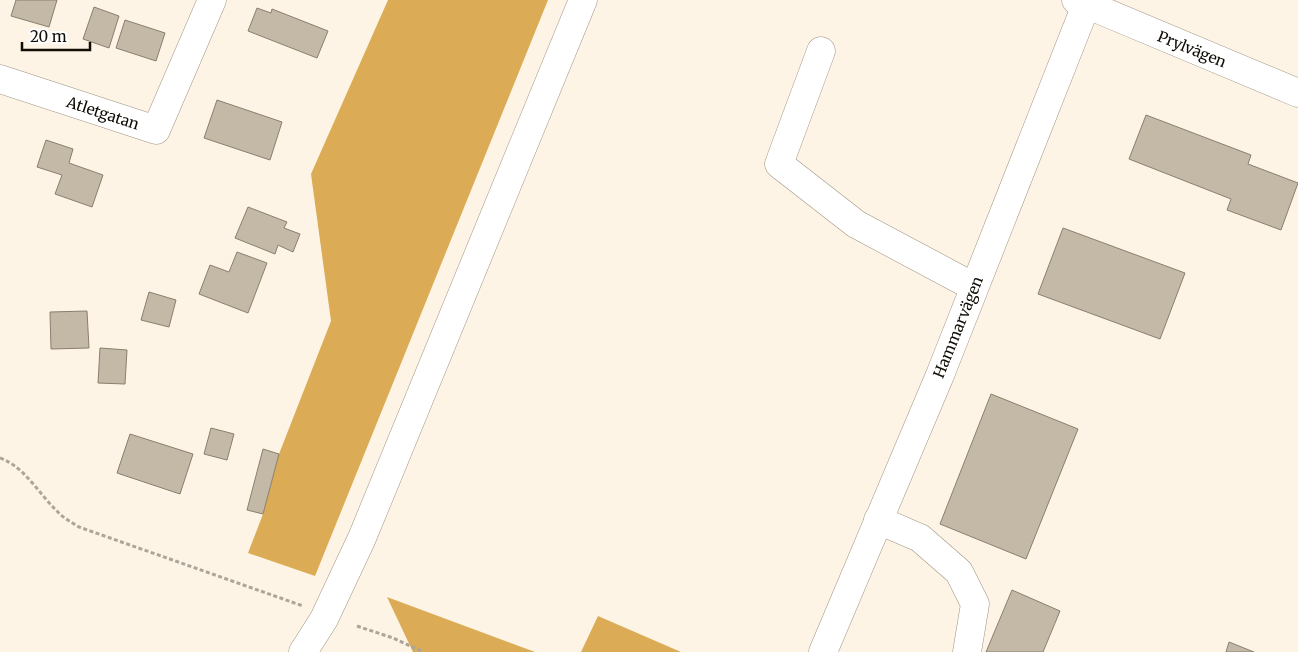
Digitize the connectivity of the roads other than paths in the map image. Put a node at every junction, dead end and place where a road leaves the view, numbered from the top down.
1 (212, 0) edge
2 (583, 0) edge
3 (1083, 2) edge
4 (821, 51) dead end
5 (0, 79) edge
6 (1298, 92) edge
7 (974, 287) junction
8 (878, 520) junction
9 (347, 572) junction
10 (303, 652) edge
11 (326, 652) edge
12 (823, 652) edge
13 (968, 652) edge

1 - 5 street, Atletgatan
2 - 9 street
3 - 6 street, Prylvägen
3 - 7 street, Hammarvägen
4 - 7 street
7 - 8 street, Hammarvägen
8 - 12 street, Hammarvägen
8 - 13 street
9 - 10 street
9 - 11 street

